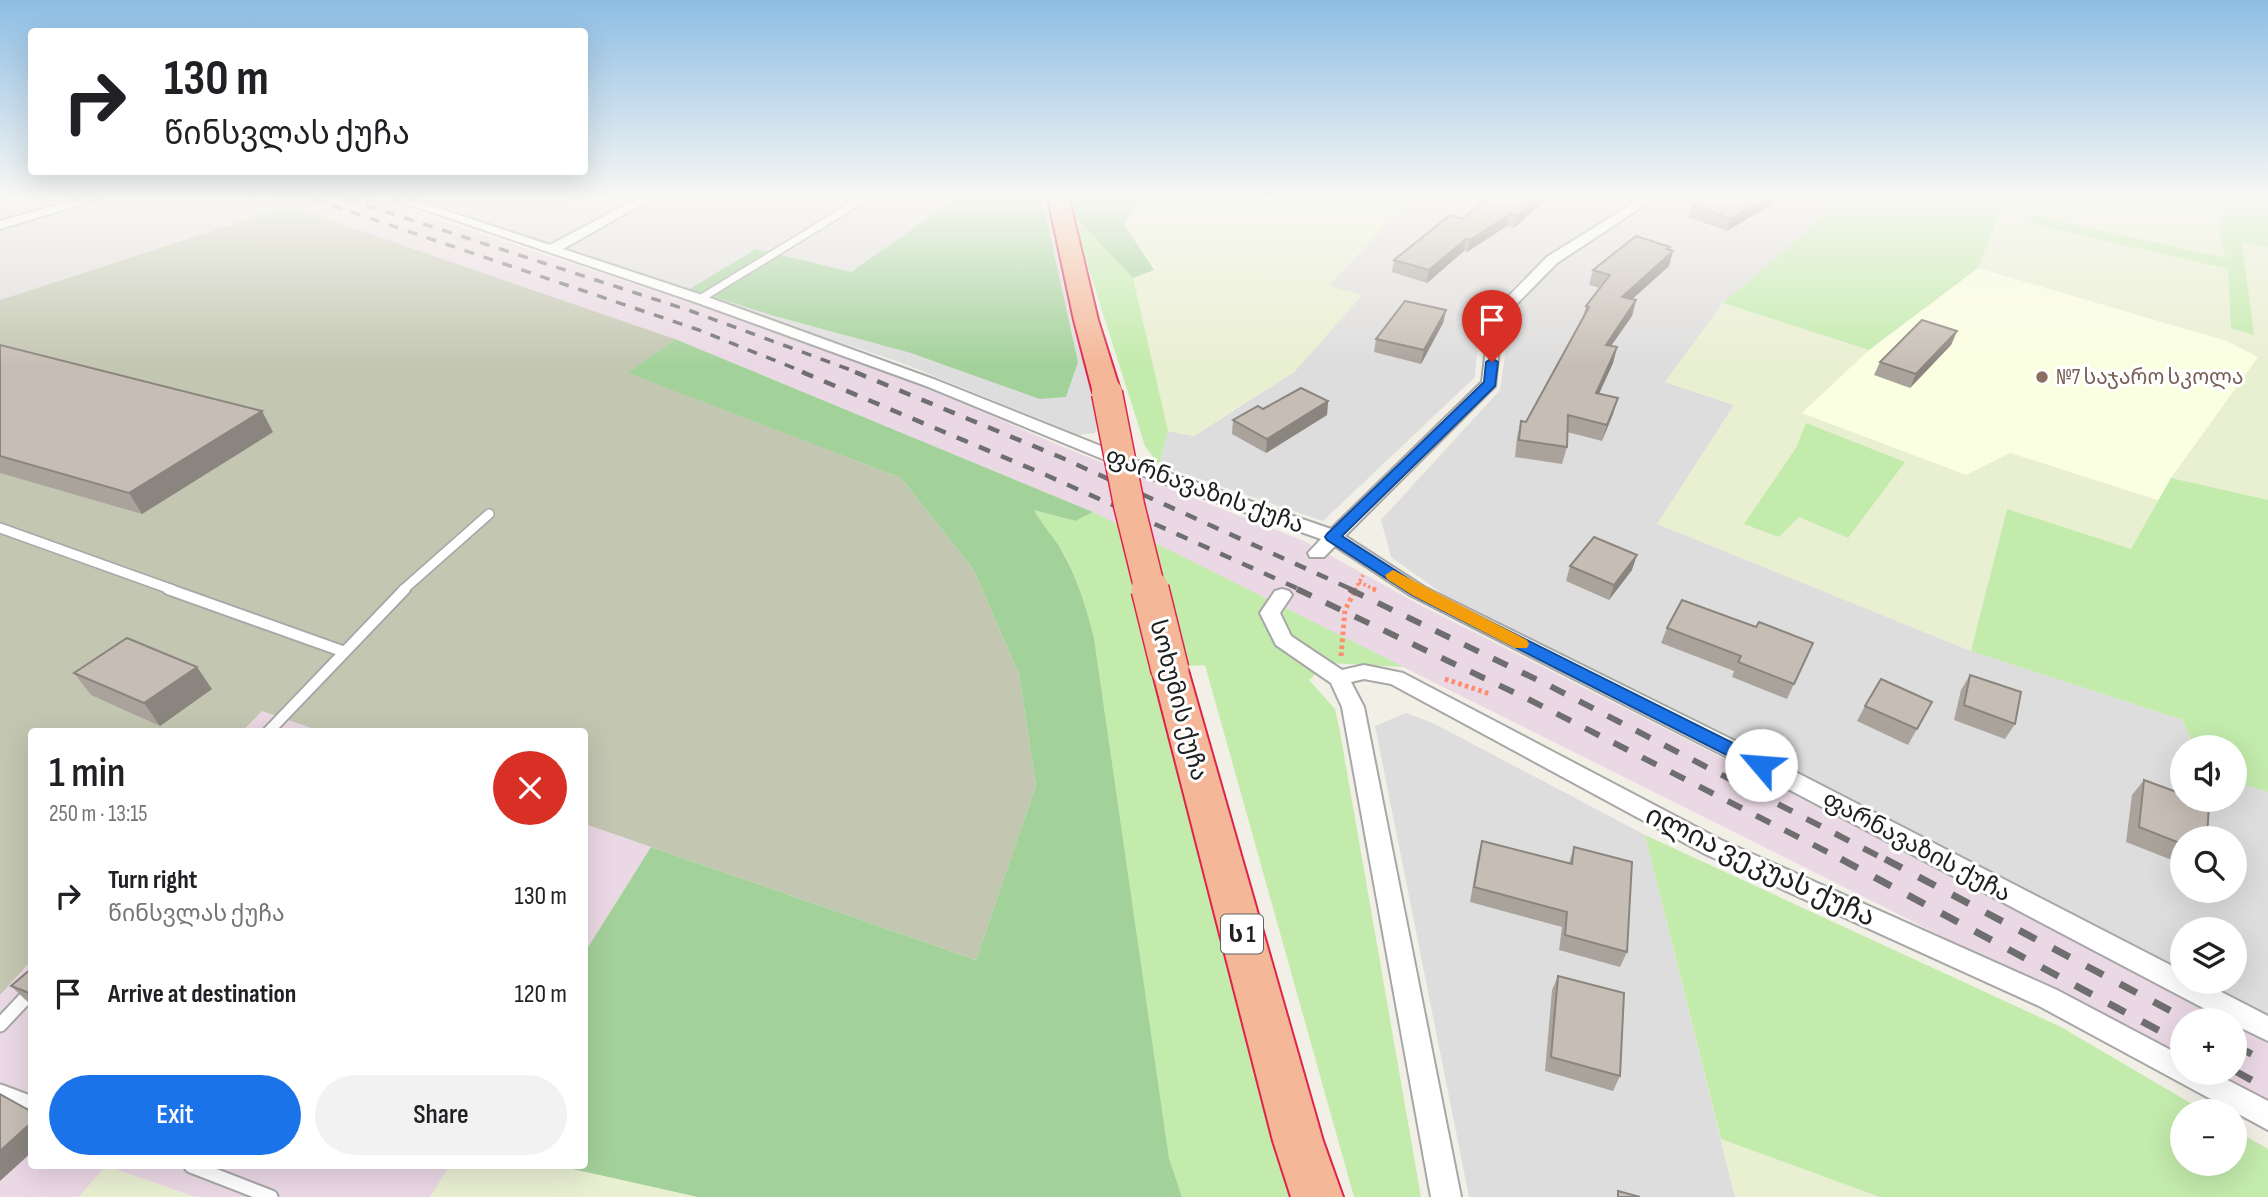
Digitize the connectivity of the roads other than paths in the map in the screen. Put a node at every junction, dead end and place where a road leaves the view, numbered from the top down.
1 (566, 255) edge
2 (772, 255) edge
3 (1071, 255) edge
4 (1560, 255) edge
5 (700, 299) junction
6 (489, 514) dead end
7 (0, 528) edge
8 (1325, 545) junction
9 (1282, 595) dead end
10 (342, 651) junction
11 (1339, 678) junction
12 (272, 728) edge
13 (28, 995) edge
14 (0, 1025) edge
15 (2268, 1029) edge
16 (2170, 1064) edge
17 (2210, 1085) edge
18 (0, 1091) edge
19 (28, 1102) edge
20 (2268, 1116) edge
21 (199, 1169) edge
22 (271, 1197) edge
23 (1317, 1197) edge
24 (1446, 1197) edge

1 - 5 street, ფარნავაზის ქუჩა
2 - 5 lane
3 - 23 highway, სოხუმის ქუჩა / ს 1, bridge
4 - 8 street
5 - 8 street, ფარნავაზის ქუჩა
6 - 10 lane
7 - 10 lane
8 - 15 street, ფარნავაზის ქუჩა
9 - 11 street
10 - 12 lane
11 - 16 street, ილია ვეკუას ქუჩა
11 - 24 street
13 - 14 lane
17 - 20 street, ილია ვეკუას ქუჩა
18 - 19 lane
21 - 22 lane

